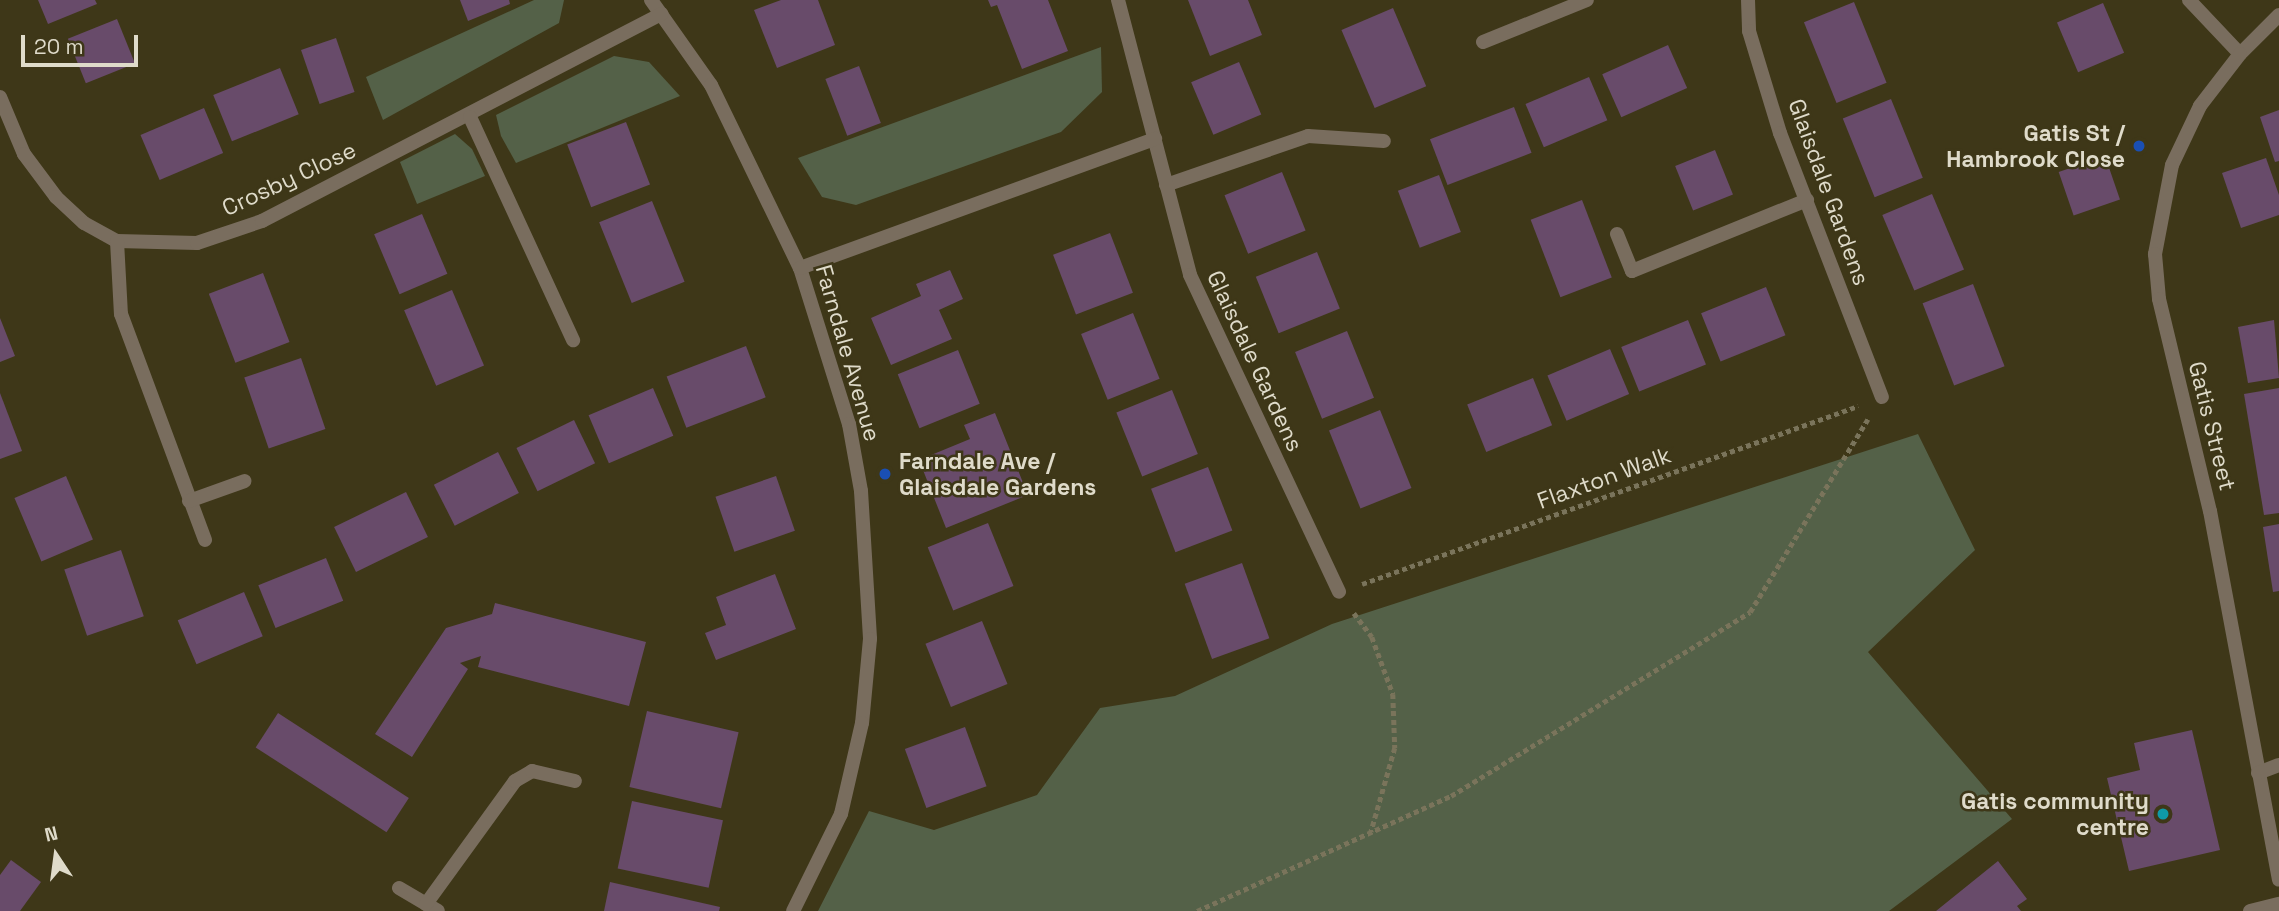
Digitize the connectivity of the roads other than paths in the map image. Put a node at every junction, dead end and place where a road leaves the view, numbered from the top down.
1 (651, 0) edge
2 (1118, 0) edge
3 (1748, 0) edge
4 (2189, 0) edge
5 (1580, 1) edge
6 (662, 14) junction
7 (2279, 15) edge
8 (1483, 42) dead end
9 (2240, 54) junction
10 (0, 97) edge
11 (470, 117) junction
12 (1155, 139) junction
13 (1384, 141) dead end
14 (1166, 184) junction
15 (1807, 200) junction
16 (1617, 233) dead end
17 (117, 241) junction
18 (800, 268) junction
19 (573, 340) dead end
20 (1882, 397) road end
21 (245, 481) dead end
22 (189, 501) junction
23 (205, 540) dead end
24 (1339, 592) road end
25 (2279, 765) edge
26 (2258, 773) junction
27 (575, 781) dead end
28 (2279, 880) edge
29 (399, 888) dead end
30 (2279, 904) edge
31 (432, 907) edge
32 (793, 911) edge
33 (2250, 911) edge

1 - 6 street, Farndale Avenue
2 - 12 street, Glaisdale Gardens
3 - 15 street, Glaisdale Gardens
4 - 9 street
5 - 8 street
6 - 11 street, Crosby Close
6 - 18 street, Farndale Avenue
7 - 9 street, Gatis Street
9 - 26 street, Gatis Street
10 - 17 street, Crosby Close
11 - 17 street, Crosby Close
11 - 19 street
12 - 14 street, Glaisdale Gardens
12 - 18 street
13 - 14 street
14 - 24 street, Glaisdale Gardens
15 - 16 street
15 - 20 street, Glaisdale Gardens
17 - 22 street
18 - 32 street, Farndale Avenue
21 - 22 street
22 - 23 street
25 - 26 street
26 - 28 street, Gatis Street
27 - 31 street
29 - 31 street
30 - 33 street

